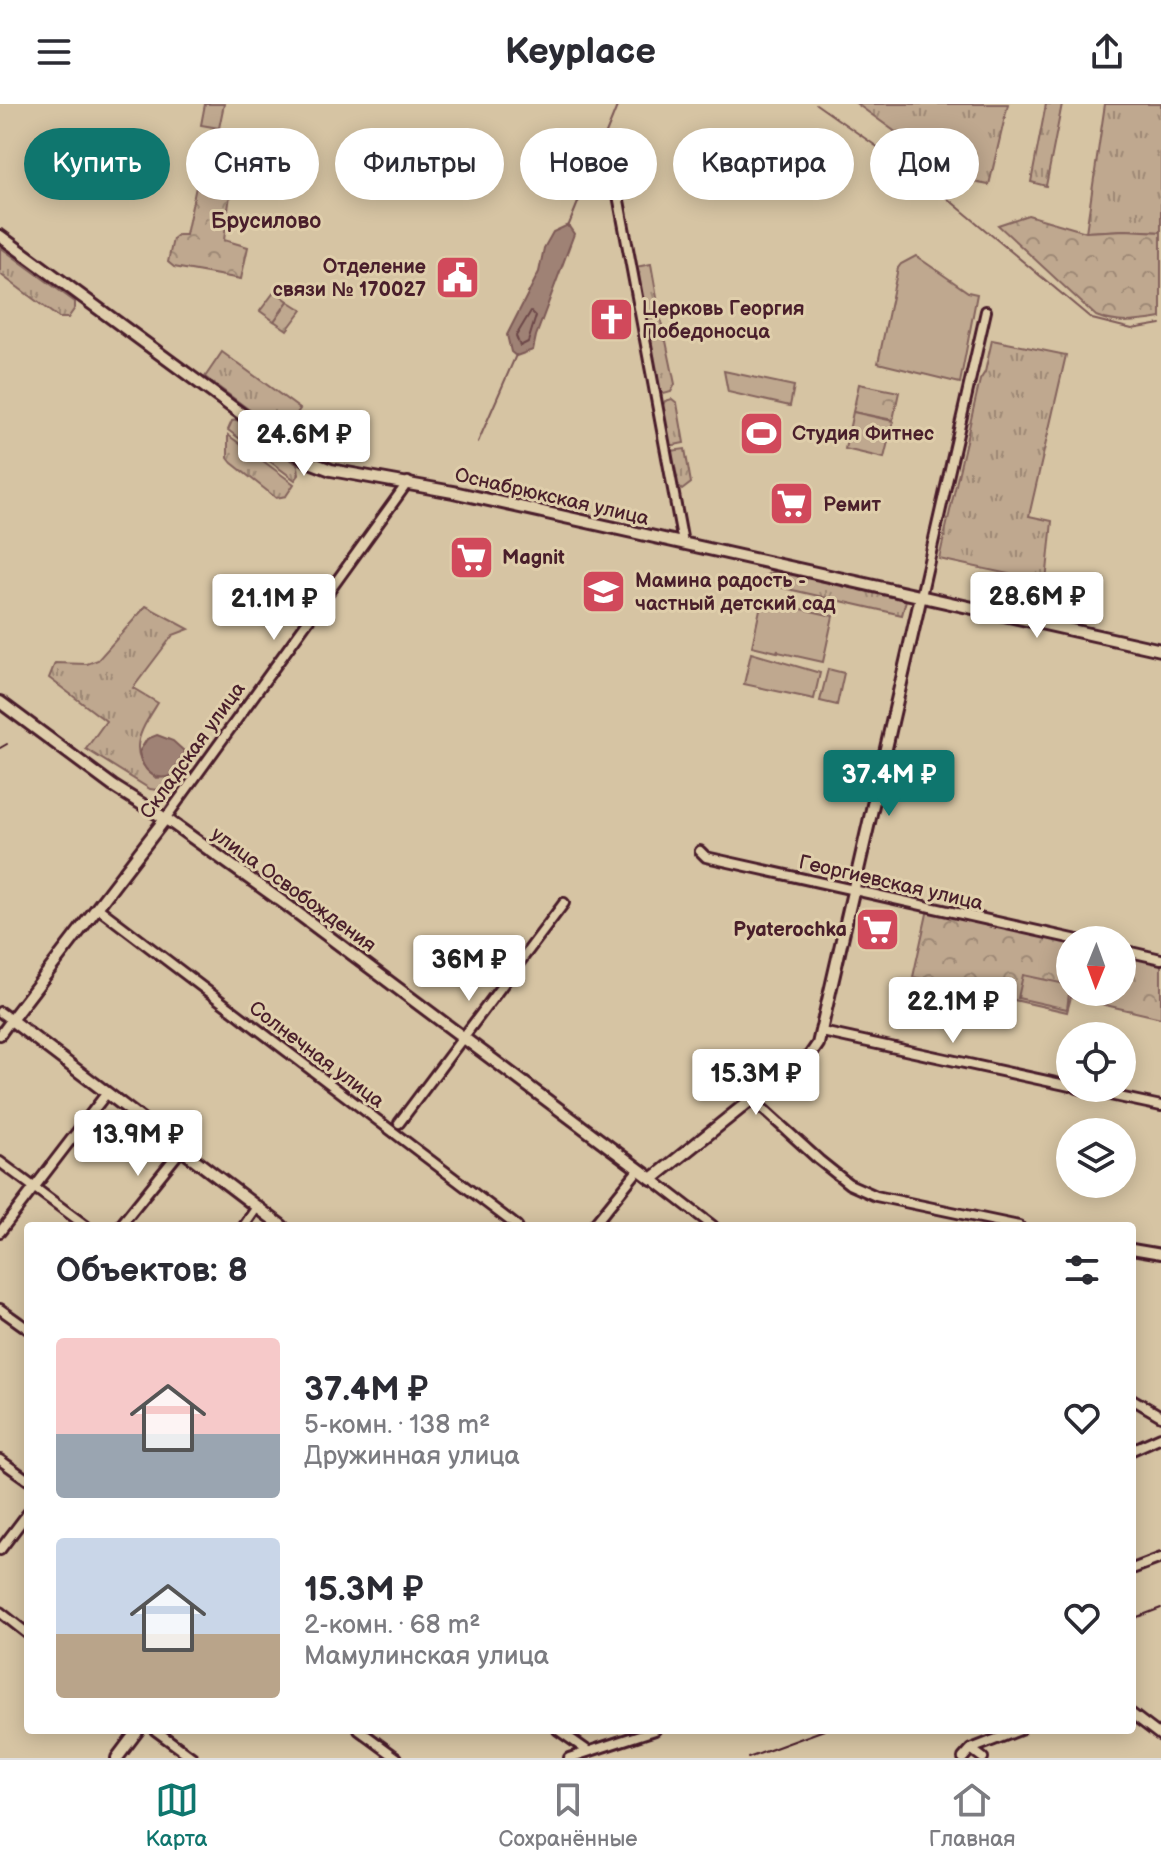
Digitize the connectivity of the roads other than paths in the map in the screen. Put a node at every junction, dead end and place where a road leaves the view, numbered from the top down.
1 (619, 200) edge
2 (0, 236) edge
3 (986, 311) dead end
4 (408, 482) junction
5 (683, 543) junction
6 (921, 596) junction
7 (1161, 650) edge
8 (0, 702) edge
9 (165, 819) junction
10 (700, 851) dead end
11 (855, 890) junction
12 (564, 903) dead end
13 (98, 908) junction
14 (1056, 935) edge
15 (1136, 953) edge
16 (1161, 959) edge
17 (0, 1012) edge
18 (11, 1020) junction
19 (822, 1032) junction
20 (0, 1035) edge
21 (463, 1037) junction
22 (1056, 1083) edge
23 (106, 1094) junction
24 (752, 1099) junction
25 (1136, 1101) edge
26 (1161, 1106) edge
27 (399, 1123) dead end
28 (181, 1150) junction
29 (0, 1162) edge
30 (639, 1169) junction
31 (652, 1179) junction
32 (34, 1186) junction
33 (257, 1207) junction
34 (81, 1222) edge
35 (123, 1222) edge
36 (247, 1222) edge
37 (277, 1222) edge
38 (512, 1222) edge
39 (596, 1222) edge
40 (708, 1222) edge
41 (1000, 1222) edge
42 (0, 1232) edge
43 (1136, 1250) edge
44 (1161, 1254) edge
45 (0, 1309) edge
46 (24, 1326) edge
47 (1136, 1401) edge
48 (1161, 1416) edge
49 (1161, 1437) edge
50 (1136, 1448) edge
51 (0, 1460) edge
52 (24, 1477) edge
53 (24, 1518) edge
54 (0, 1550) edge
55 (1161, 1558) edge
56 (1136, 1567) edge
57 (0, 1612) edge
58 (24, 1631) edge
59 (1136, 1717) edge
60 (135, 1734) edge
61 (160, 1734) edge
62 (364, 1734) edge
63 (564, 1734) edge
64 (642, 1734) edge
65 (1010, 1734) edge
66 (1161, 1736) edge
67 (971, 1749) junction
68 (588, 1751) junction
69 (117, 1758) edge
70 (193, 1758) edge
71 (397, 1758) edge
72 (569, 1758) edge
73 (963, 1758) edge
74 (983, 1758) edge

1 - 5 street
2 - 4 street, Оснабрюкская улица
3 - 6 street
4 - 5 street, Оснабрюкская улица
4 - 9 street, Складская улица
5 - 6 street, Оснабрюкская улица
6 - 7 street, Оснабрюкская улица
6 - 11 street
8 - 9 street, улица Освобождения
9 - 13 street, Складская улица
9 - 21 street, улица Освобождения
10 - 11 street, Георгиевская улица
11 - 14 street, Георгиевская улица
11 - 19 street
12 - 21 street
13 - 18 street, Складская улица
13 - 38 street, Солнечная улица
15 - 16 street
17 - 18 street
18 - 20 street, Складская улица
18 - 23 street
19 - 22 street
19 - 24 street
21 - 27 street
21 - 30 street, улица Освобождения
23 - 28 street
23 - 32 street
24 - 31 street
24 - 41 street
25 - 26 street
28 - 33 street
28 - 35 street
29 - 32 street
30 - 31 street, улица Освобождения
30 - 39 street
31 - 40 street, улица Освобождения
32 - 34 street
32 - 42 street
33 - 36 street
33 - 37 street
43 - 44 street
45 - 46 street
47 - 48 street
49 - 50 street
51 - 52 street
53 - 54 street
55 - 56 street
57 - 58 street
59 - 66 street
60 - 69 street
61 - 70 street
62 - 71 street
63 - 68 street
64 - 68 street
65 - 67 street
67 - 73 street
67 - 74 street
68 - 72 street

